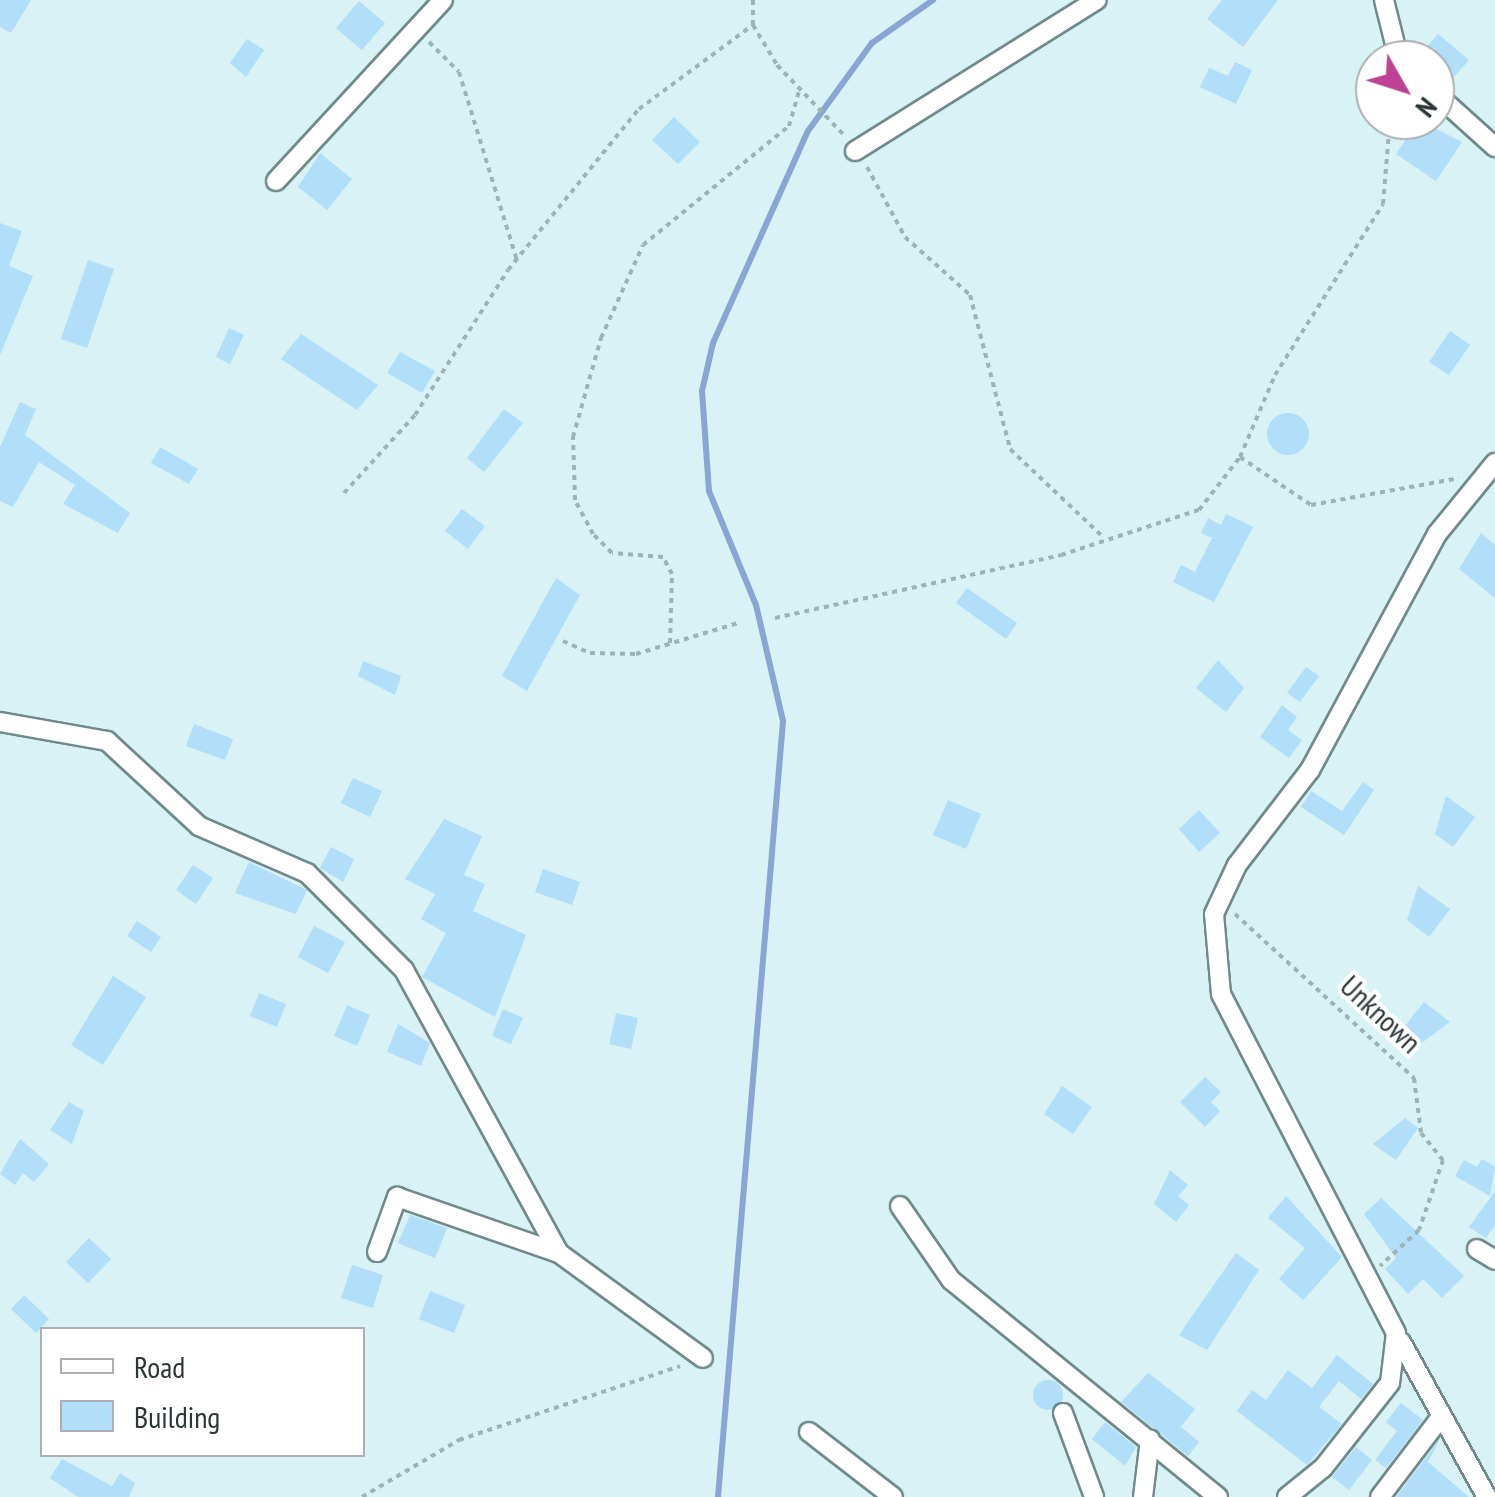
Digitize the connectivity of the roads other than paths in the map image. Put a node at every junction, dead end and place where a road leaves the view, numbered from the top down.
1 (443, 0) edge
2 (1097, 0) edge
3 (1384, 0) edge
4 (1394, 40) edge
5 (1455, 111) edge
6 (1495, 148) edge
7 (856, 151) road end
8 (276, 181) dead end
9 (1490, 470) edge
10 (0, 722) edge
11 (900, 1206) dead end
12 (1477, 1249) dead end
13 (377, 1252) dead end
14 (559, 1252) junction
15 (1495, 1260) edge
16 (1396, 1333) junction
17 (704, 1358) road end
18 (1063, 1413) dead end
19 (1441, 1417) junction
20 (808, 1432) dead end
21 (1150, 1439) junction
22 (894, 1497) edge
23 (1094, 1497) edge
24 (1143, 1497) edge
25 (1218, 1497) edge
26 (1287, 1497) edge
27 (1380, 1497) edge
28 (1488, 1497) edge

1 - 8 street
2 - 7 street
3 - 4 street
5 - 6 street
9 - 16 street
10 - 14 street
11 - 21 street
12 - 15 street
13 - 14 street
14 - 17 street
16 - 19 street
16 - 26 street
18 - 23 street
19 - 27 street
19 - 28 street
20 - 22 street
21 - 24 street
21 - 25 street

